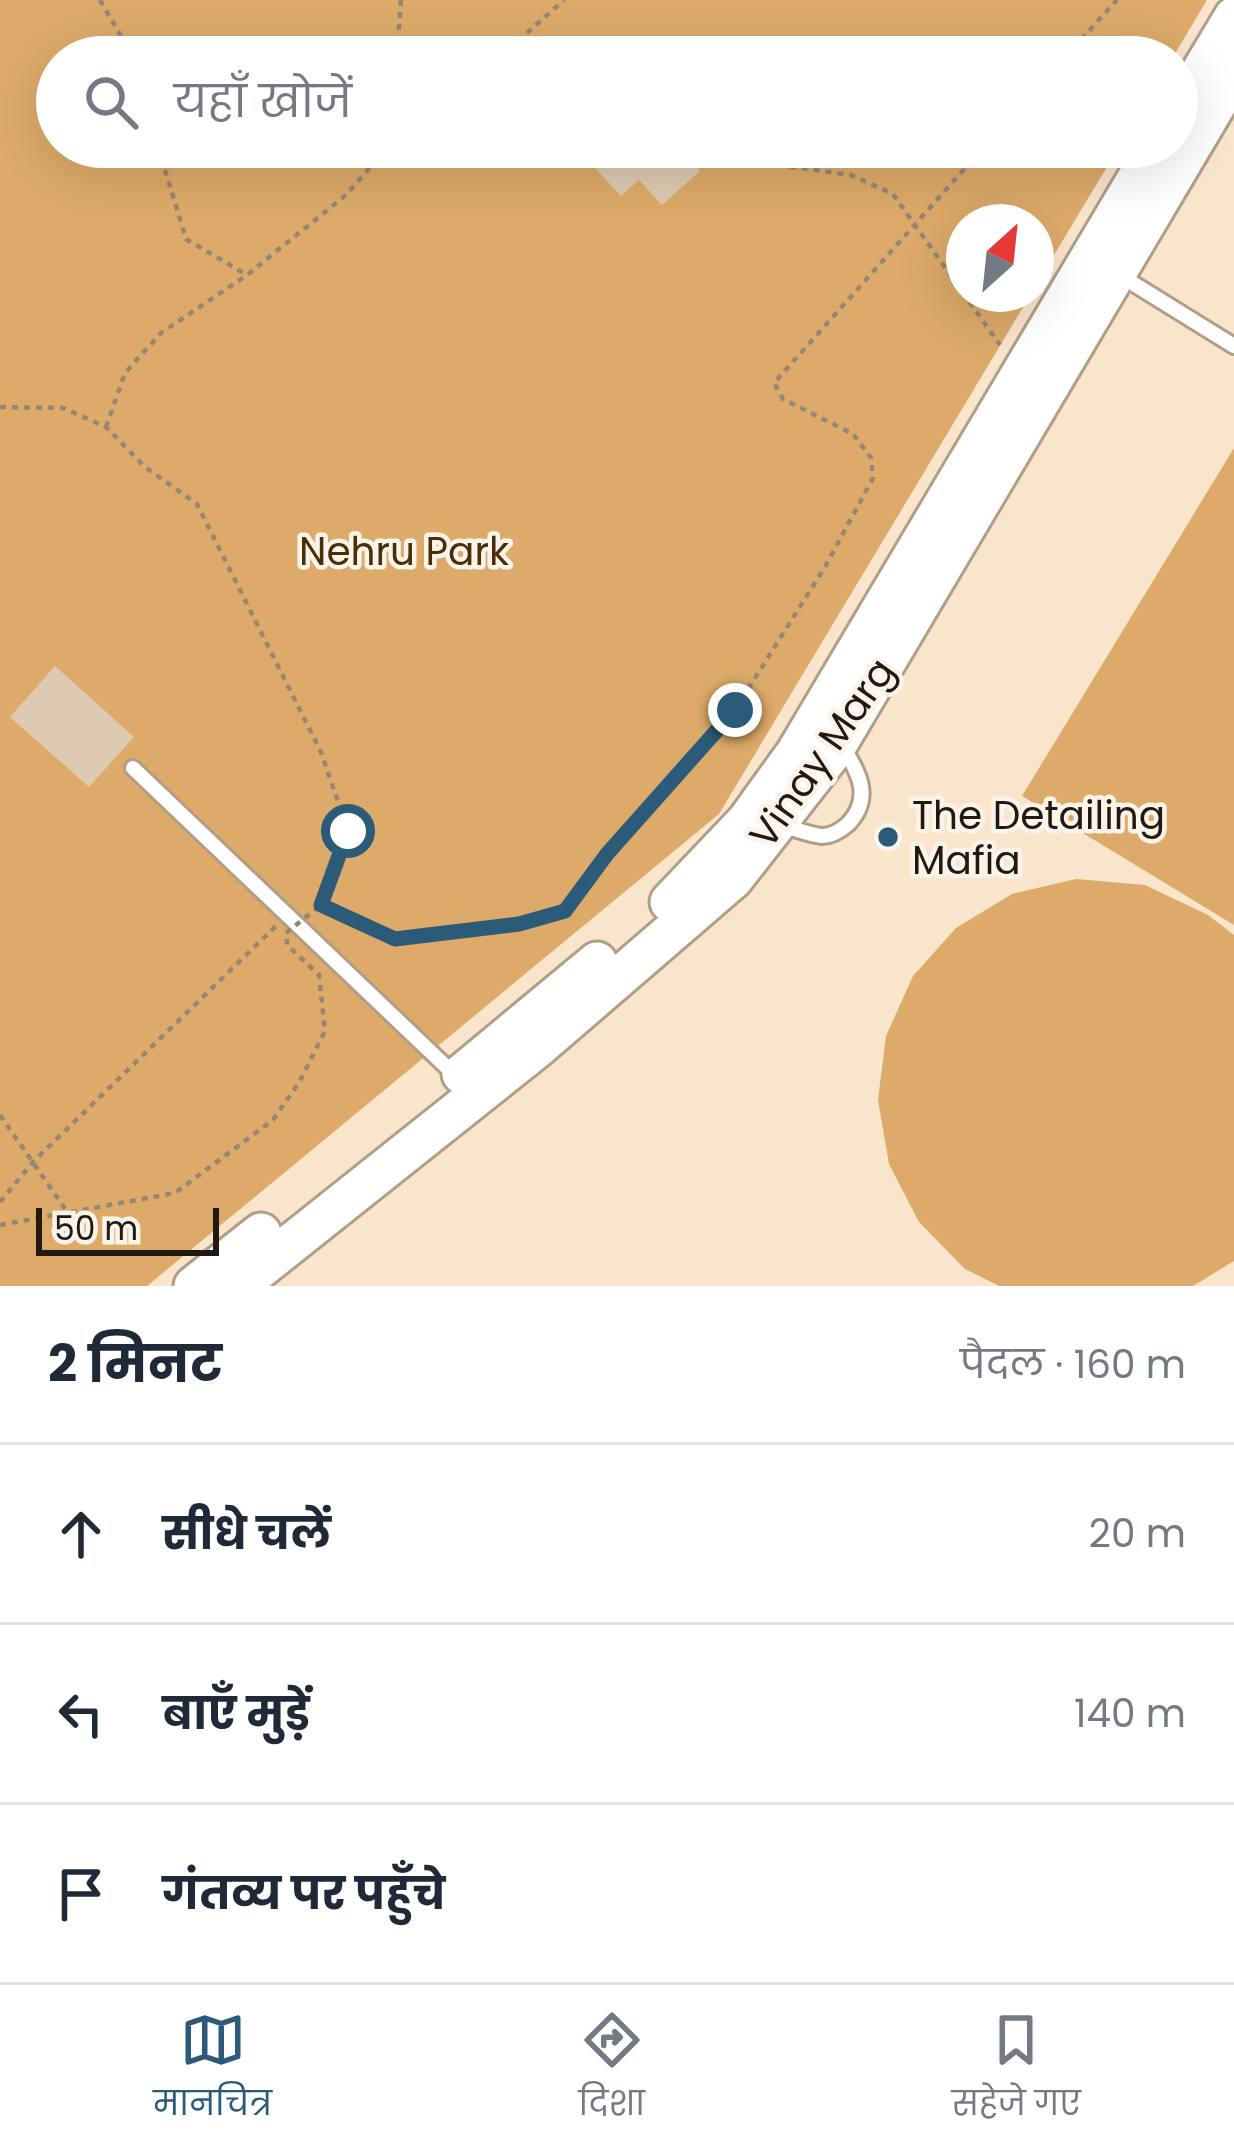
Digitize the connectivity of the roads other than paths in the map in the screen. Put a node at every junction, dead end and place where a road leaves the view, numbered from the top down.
1 (1234, 17) edge
2 (1234, 74) edge
3 (1198, 77) edge
4 (1198, 135) edge
5 (1144, 168) edge
6 (1179, 168) edge
7 (1117, 273) junction
8 (1234, 346) edge
9 (839, 742) junction
10 (133, 768) dead end
11 (777, 824) junction
12 (457, 1077) junction
13 (194, 1286) edge
14 (238, 1286) edge

1 - 3 main road
2 - 4 main road, Vinay Marg
5 - 12 main road, Vinay Marg
6 - 7 main road, Vinay Marg
7 - 8 lane
7 - 9 main road, Vinay Marg
9 - 11 main road, Vinay Marg
9 - 11 lane
10 - 12 lane
11 - 14 main road, Vinay Marg
12 - 13 main road, Vinay Marg

